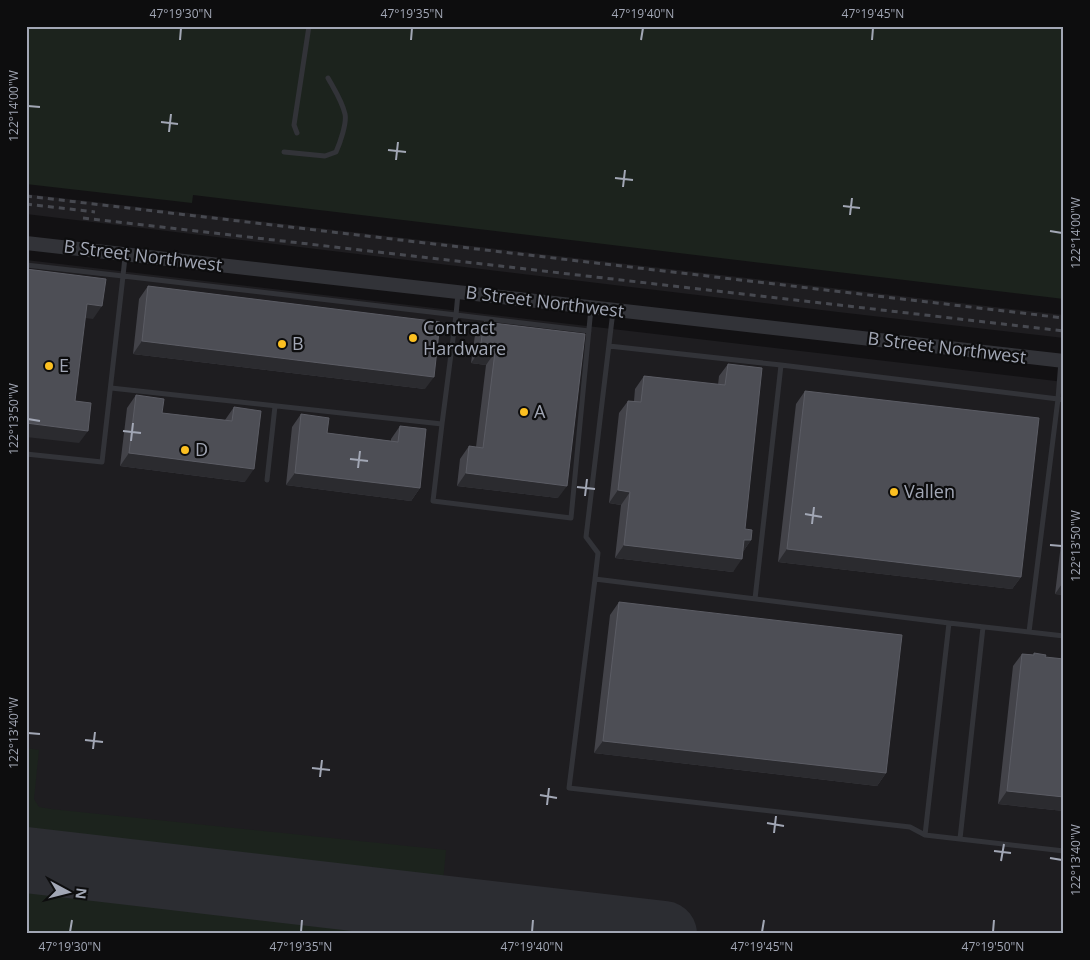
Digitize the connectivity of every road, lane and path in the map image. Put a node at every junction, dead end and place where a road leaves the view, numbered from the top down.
1 (309, 26) edge
2 (328, 78) dead end
3 (297, 134) dead end
4 (284, 152) dead end
5 (26, 243) edge
6 (125, 254) junction
7 (26, 265) edge
8 (123, 276) junction
9 (458, 292) junction
10 (591, 308) junction
11 (613, 310) junction
12 (456, 315) junction
13 (589, 331) junction
14 (608, 346) junction
15 (1062, 361) edge
16 (781, 365) junction
17 (111, 388) junction
18 (1061, 399) edge
19 (275, 406) junction
20 (442, 424) junction
21 (26, 454) edge
22 (267, 480) dead end
23 (595, 579) junction
24 (755, 599) junction
25 (949, 623) junction
26 (984, 627) junction
27 (1029, 632) junction
28 (1064, 636) edge
29 (925, 835) junction
30 (960, 839) junction
31 (1064, 851) edge

1 - 3 lane
2 - 4 lane
5 - 6 street, B Street Northwest
6 - 8 lane
6 - 9 street, B Street Northwest
7 - 8 lane
8 - 12 lane
8 - 17 lane
9 - 10 street, B Street Northwest
9 - 12 lane
10 - 11 street, B Street Northwest
10 - 13 lane
11 - 14 lane
11 - 15 street, B Street Northwest
12 - 13 lane
12 - 20 lane
13 - 20 lane
14 - 16 lane
14 - 23 lane
15 - 18 lane
16 - 18 lane
16 - 24 lane
17 - 19 lane
17 - 21 lane
18 - 27 lane
19 - 20 lane
19 - 22 lane
23 - 24 lane
23 - 29 lane
24 - 25 lane
25 - 26 lane
25 - 29 lane
26 - 27 lane
26 - 30 lane
27 - 28 lane
29 - 30 lane
30 - 31 lane

